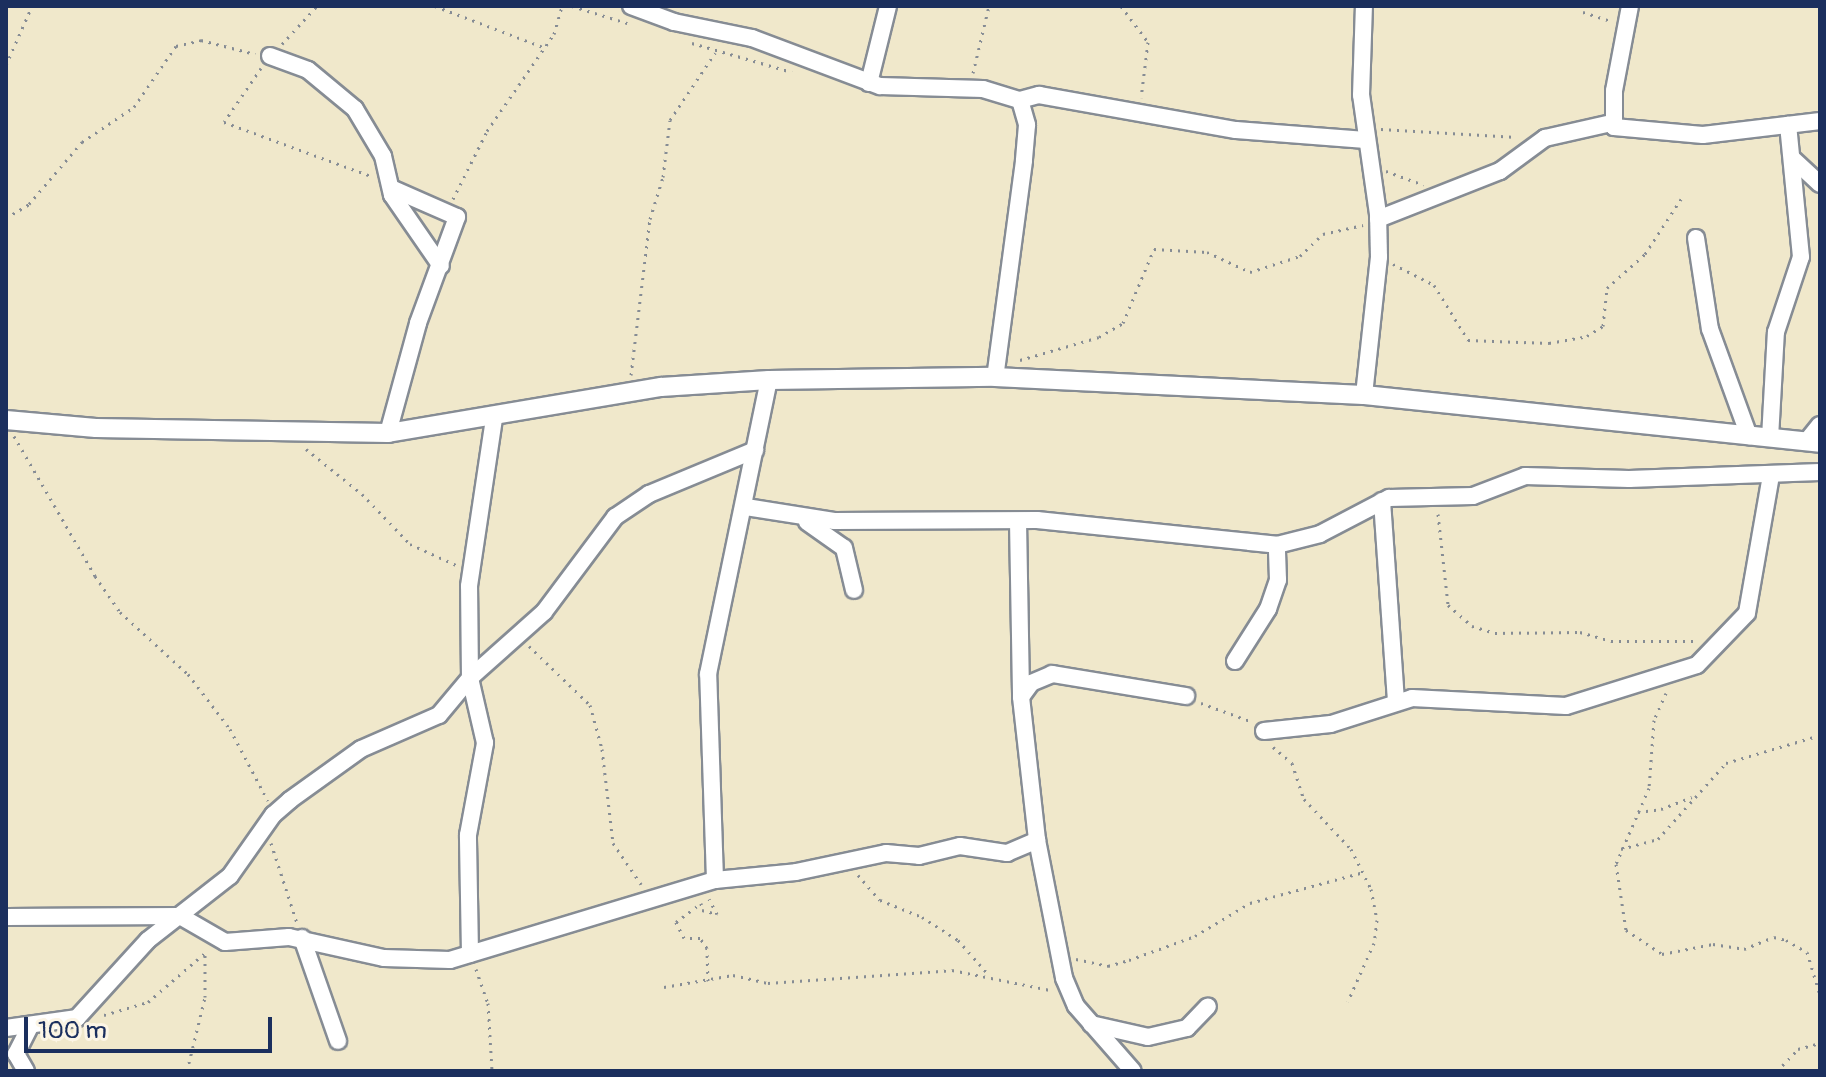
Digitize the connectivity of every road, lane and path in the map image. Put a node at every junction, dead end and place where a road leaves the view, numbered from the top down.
1 (32, 6) edge
2 (317, 6) edge
3 (435, 6) edge
4 (572, 6) edge
5 (631, 6) edge
6 (888, 6) edge
7 (989, 6) edge
8 (1121, 6) edge
9 (1364, 6) edge
10 (1630, 6) edge
11 (562, 8) edge
12 (1583, 12) dead end
13 (1626, 24) junction
14 (633, 25) dead end
15 (680, 38) dead end
16 (543, 47) junction
17 (715, 53) junction
18 (270, 56) junction
19 (6, 65) edge
20 (800, 74) dead end
21 (869, 83) junction
22 (970, 88) junction
23 (1020, 100) junction
24 (1139, 110) junction
25 (1820, 121) edge
26 (1611, 123) junction
27 (1788, 125) junction
28 (1365, 134) junction
29 (1541, 140) junction
30 (1792, 158) junction
31 (1370, 168) junction
32 (1820, 184) edge
33 (390, 185) junction
34 (1442, 193) junction
35 (1681, 199) dead end
36 (449, 212) junction
37 (6, 218) edge
38 (1378, 221) junction
39 (1696, 238) dead end
40 (1379, 257) junction
41 (441, 266) junction
42 (995, 371) junction
43 (769, 380) junction
44 (631, 390) junction
45 (1364, 395) junction
46 (494, 418) junction
47 (6, 422) edge
48 (1820, 425) edge
49 (388, 433) junction
50 (300, 435) junction
51 (1749, 436) junction
52 (1770, 438) junction
53 (1813, 443) edge
54 (755, 450) junction
55 (1820, 472) edge
56 (1771, 475) junction
57 (1437, 498) junction
58 (1382, 501) junction
59 (746, 507) junction
60 (800, 518) junction
61 (1018, 521) junction
62 (1277, 545) junction
63 (471, 572) junction
64 (854, 590) dead end
65 (1736, 628) junction
66 (522, 636) junction
67 (1235, 661) dead end
68 (1682, 670) junction
69 (470, 678) junction
70 (1186, 696) joint
71 (1021, 697) junction
72 (1396, 701) junction
73 (1264, 731) junction
74 (1817, 736) dead end
75 (1695, 795) junction
76 (1638, 812) junction
77 (273, 815) junction
78 (1037, 840) junction
79 (1621, 849) junction
80 (847, 859) junction
81 (1364, 872) junction
82 (708, 882) junction
83 (650, 900) junction
84 (180, 916) junction
85 (6, 917) edge
86 (302, 938) junction
87 (225, 942) junction
88 (205, 953) junction
89 (470, 954) junction
90 (1060, 961) junction
91 (990, 977) junction
92 (708, 981) junction
93 (664, 987) dead end
94 (1069, 995) junction
95 (1820, 995) edge
96 (1348, 1001) dead end
97 (1208, 1006) dead end
98 (77, 1018) junction
99 (1090, 1023) junction
100 (30, 1026) junction
101 (6, 1028) edge
102 (338, 1041) dead end
103 (1820, 1043) edge
104 (26, 1071) edge
105 (187, 1071) edge
106 (492, 1071) edge
107 (1133, 1071) edge
108 (1777, 1071) edge

1 - 19 path
2 - 18 path
3 - 16 path
4 - 11 path
4 - 14 path
5 - 21 street
6 - 21 street
7 - 22 path
8 - 24 path
9 - 28 street
10 - 13 street
11 - 16 path
12 - 13 path
13 - 26 street
15 - 17 path
16 - 36 path
17 - 20 path
17 - 44 path
18 - 33 street
18 - 33 path
18 - 37 path
21 - 22 street
22 - 23 street
23 - 24 street
23 - 42 street
24 - 28 street
25 - 27 street
26 - 27 street
26 - 29 street
27 - 30 street
28 - 29 path
28 - 31 street
29 - 34 street
30 - 32 street
30 - 52 street
31 - 34 path
31 - 38 street
33 - 36 street
33 - 41 street
34 - 38 street
35 - 40 path
36 - 41 street
38 - 40 street
38 - 42 path
39 - 51 street
40 - 45 street
41 - 49 street
42 - 43 street
42 - 45 street
43 - 44 street
43 - 54 street
44 - 46 street
45 - 51 street
46 - 49 street
46 - 63 street
47 - 50 street
47 - 77 path
48 - 53 street
49 - 50 street
50 - 63 path
51 - 52 street
52 - 53 street
54 - 59 street
54 - 66 street
55 - 56 street
56 - 57 street
56 - 65 street
57 - 58 street
57 - 65 path
58 - 62 street
58 - 72 street
59 - 60 street
59 - 82 street
60 - 61 street
60 - 64 street
61 - 62 street
61 - 71 street
62 - 67 street
63 - 69 street
65 - 68 street
66 - 69 street
66 - 83 path
68 - 72 street
68 - 76 path
69 - 77 street
69 - 89 street
70 - 71 street
70 - 73 path
71 - 78 street
72 - 73 street
73 - 81 path
74 - 75 path
75 - 76 path
75 - 79 path
76 - 79 path
77 - 84 street
77 - 86 path
78 - 80 street
78 - 90 street
79 - 95 path
80 - 82 street
80 - 91 path
81 - 90 path
81 - 96 path
82 - 83 street
82 - 92 path
83 - 89 street
84 - 85 street
84 - 87 street
84 - 98 street
86 - 87 street
86 - 89 street
86 - 102 street
87 - 88 path
88 - 98 path
88 - 105 path
89 - 106 path
90 - 94 street
91 - 92 path
91 - 94 path
92 - 93 path
94 - 99 street
97 - 99 street
98 - 100 street
99 - 107 street
100 - 101 street
100 - 104 street
103 - 108 path

